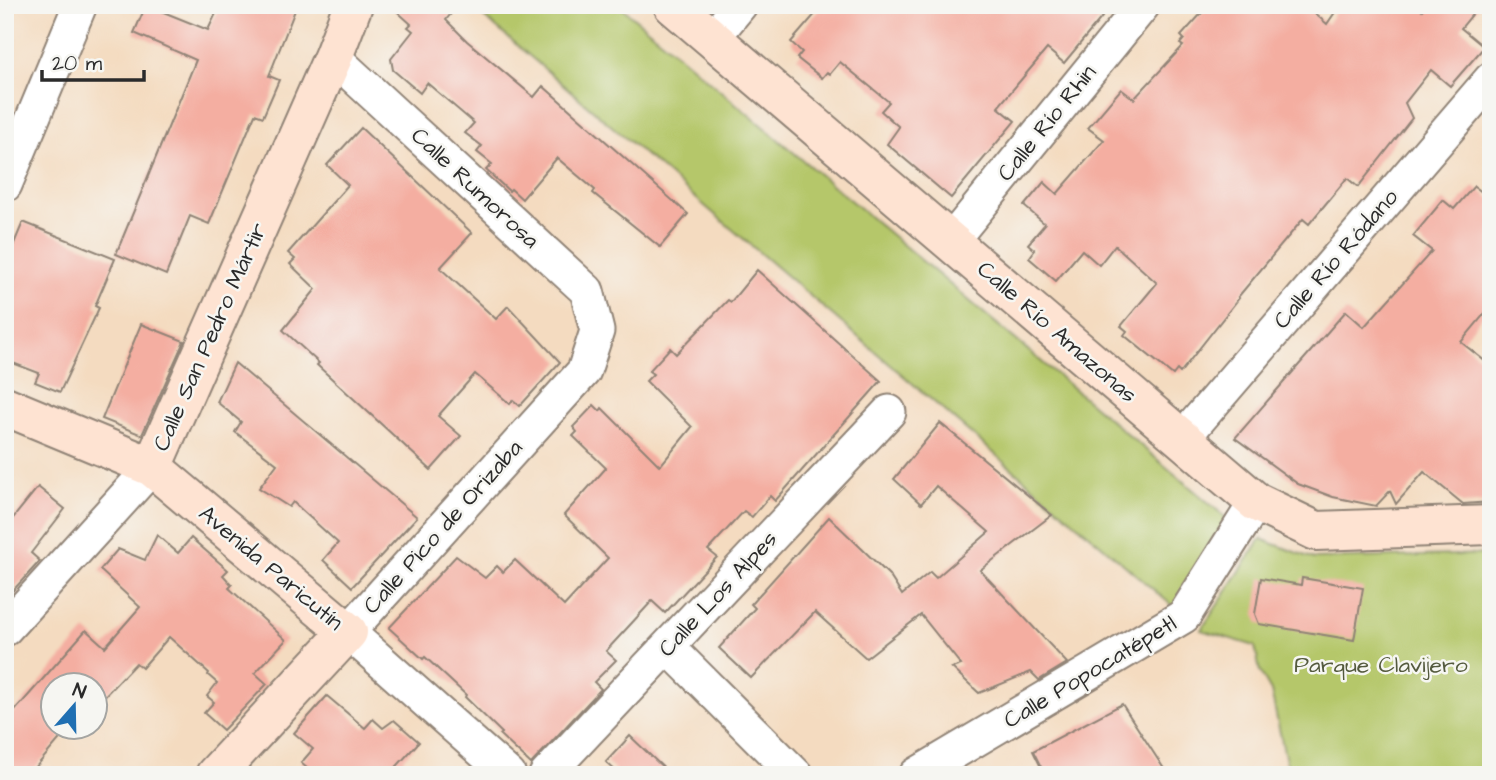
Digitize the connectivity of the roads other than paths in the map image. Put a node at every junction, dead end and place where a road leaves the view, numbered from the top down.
1 (80, 5) edge
2 (353, 5) edge
3 (673, 5) edge
4 (740, 5) edge
5 (1143, 5) edge
6 (712, 39) junction
7 (333, 57) junction
8 (1491, 79) edge
9 (5, 185) edge
10 (951, 241) junction
11 (597, 331) joint
12 (5, 406) edge
13 (889, 412) dead end
14 (1182, 439) junction
15 (152, 467) junction
16 (1256, 502) junction
17 (1491, 525) edge
18 (5, 629) edge
19 (348, 632) junction
20 (669, 648) junction
21 (215, 775) edge
22 (509, 775) edge
23 (546, 775) edge
24 (796, 775) edge
25 (916, 775) edge

1 - 9 street
2 - 7 street, Calle San Pedro Mártir
3 - 6 street, Calle Río Amazonas
4 - 6 street
5 - 10 street, Calle Río Rhin
6 - 10 street, Calle Río Amazonas
7 - 11 street, Calle Rumorosa
7 - 15 street, Calle San Pedro Mártir
8 - 14 street, Calle Río Ródano
10 - 14 street, Calle Río Amazonas
11 - 19 street, Calle Pico de Orizaba
12 - 15 street, Avenida Paricutín
13 - 20 street, Calle Los Alpes
14 - 16 street, Calle Río Amazonas
15 - 18 street, Calle San Pedro Mártir
15 - 19 street, Avenida Paricutín
16 - 17 street, Calle Río Amazonas
16 - 25 street, Calle Popocatépetl
19 - 21 street, Calle Pico de Orizaba
19 - 22 street, Avenida Paricutín
20 - 23 street, Calle Los Alpes
20 - 24 street

